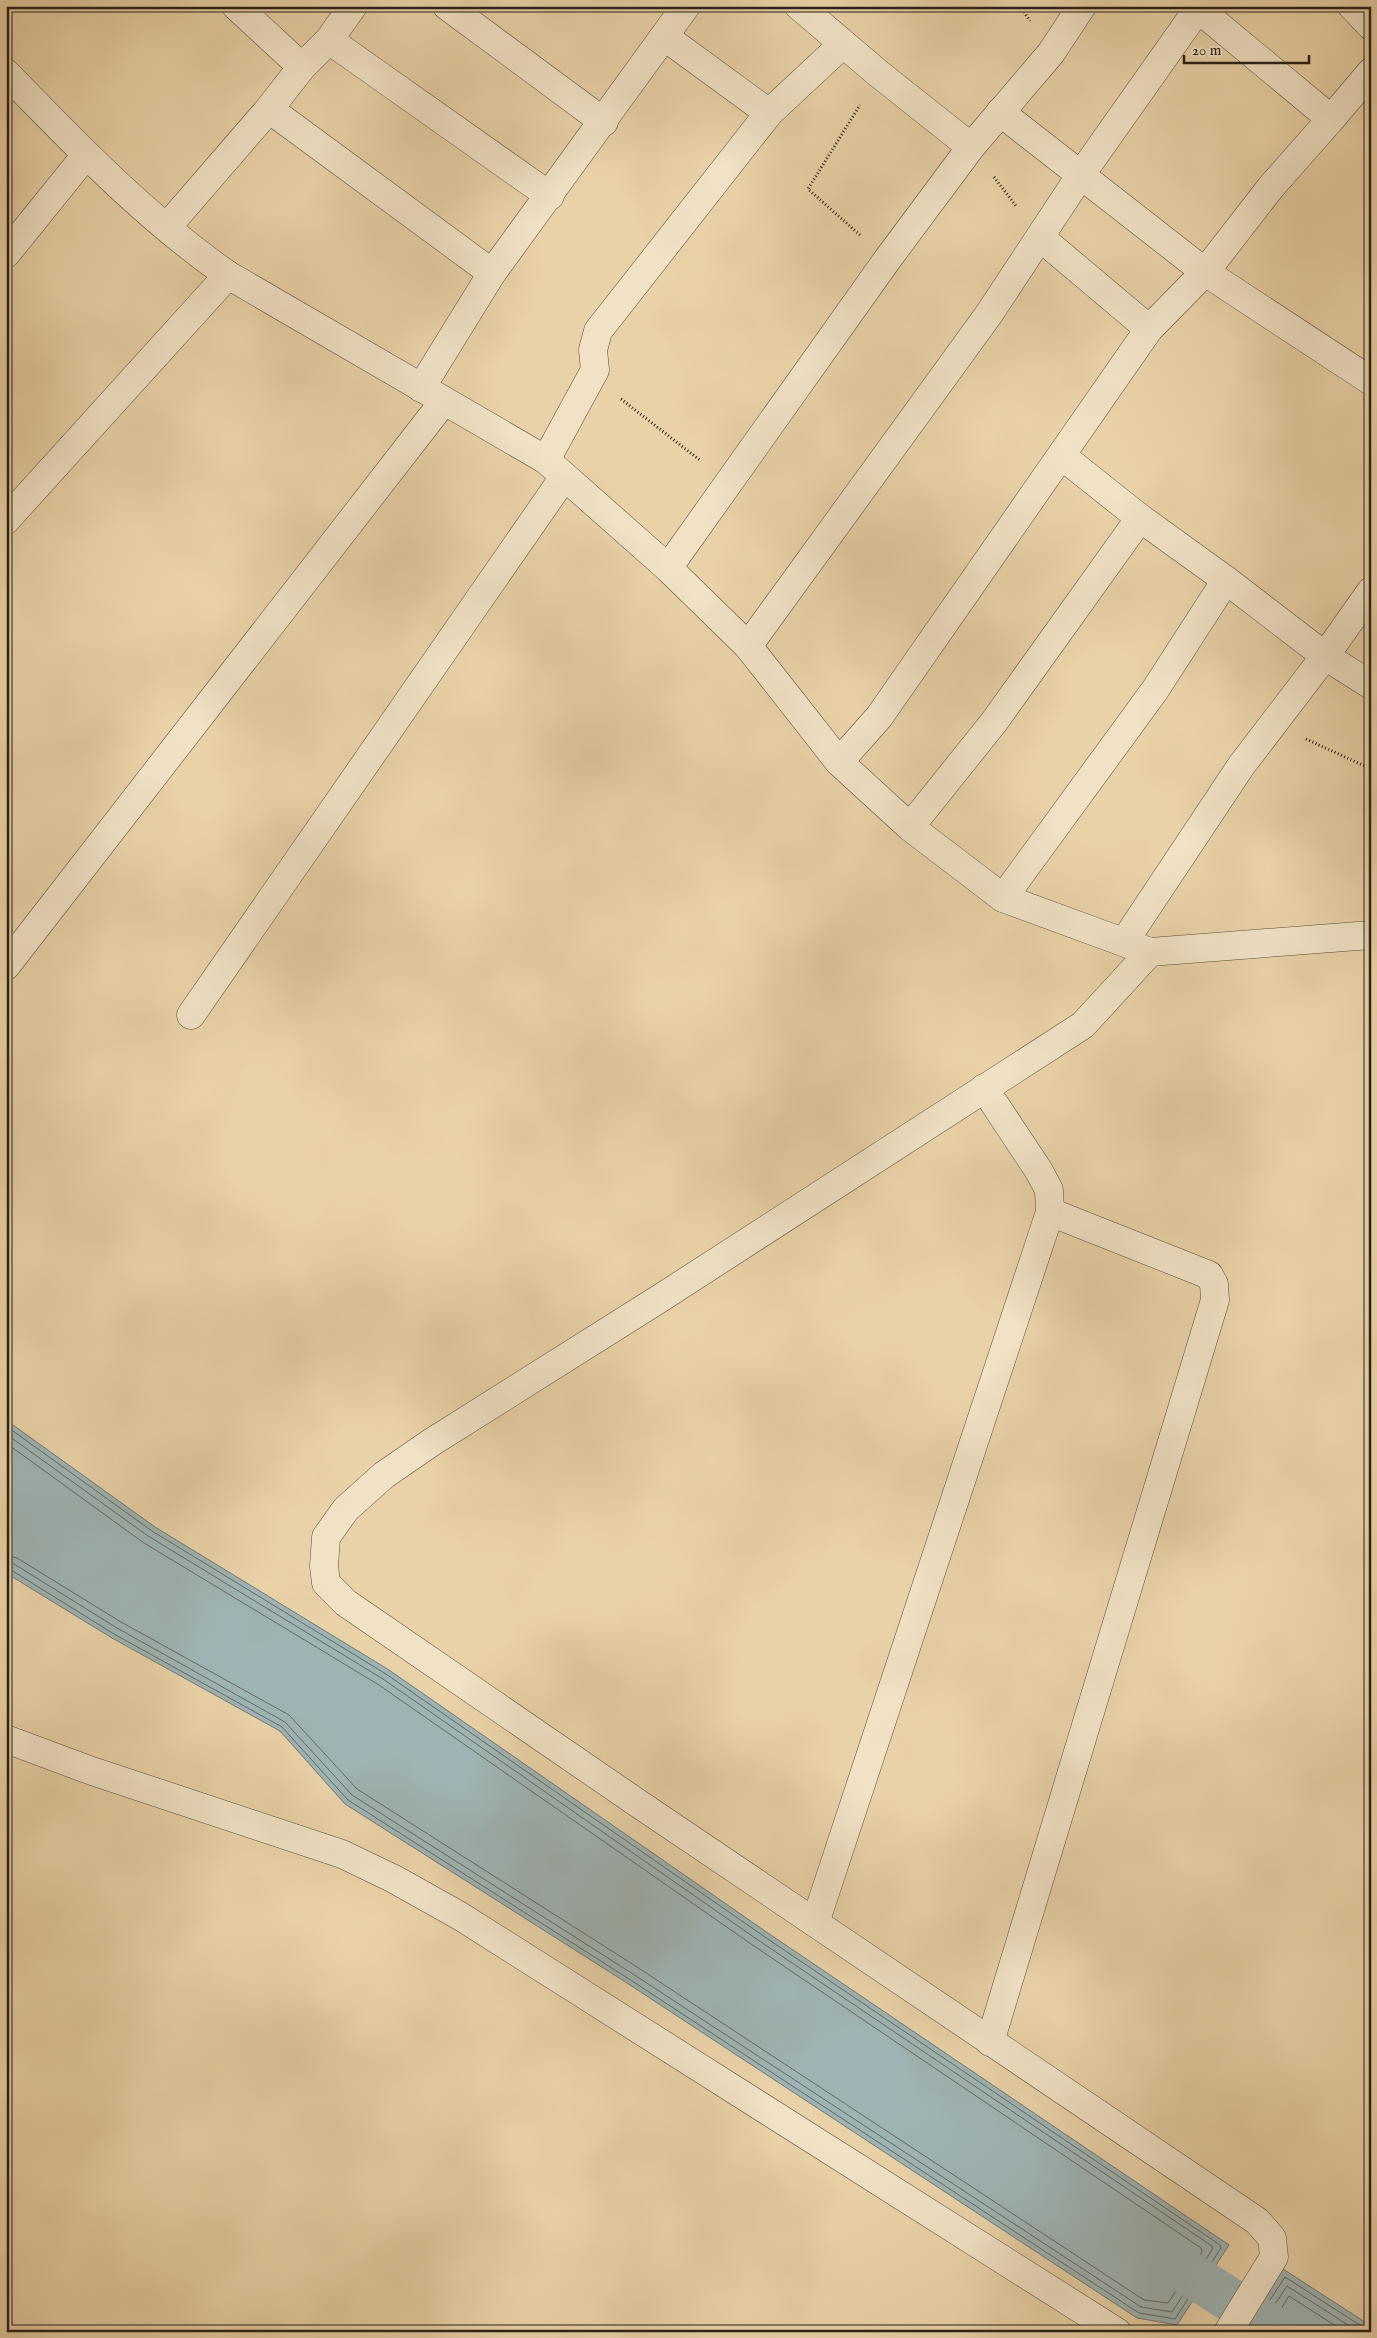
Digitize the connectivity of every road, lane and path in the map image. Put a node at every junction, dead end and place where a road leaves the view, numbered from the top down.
1 (236, 6) edge
2 (353, 6) edge
3 (447, 6) edge
4 (686, 6) edge
5 (799, 6) edge
6 (1082, 6) edge
7 (1352, 6) edge
8 (1197, 7) edge
9 (1371, 26) edge
10 (665, 37) junction
11 (328, 40) junction
12 (843, 44) junction
13 (302, 67) junction
14 (1371, 72) edge
15 (6, 73) edge
16 (879, 74) junction
17 (269, 109) junction
18 (1000, 112) junction
19 (769, 113) junction
20 (1331, 119) junction
21 (604, 122) junction
22 (971, 146) junction
23 (86, 155) junction
24 (1080, 176) junction
25 (550, 196) junction
26 (167, 227) junction
27 (1041, 238) junction
28 (6, 254) edge
29 (888, 260) junction
30 (1205, 272) junction
31 (492, 273) junction
32 (228, 275) junction
33 (1149, 330) junction
34 (592, 378) junction
35 (1371, 381) edge
36 (432, 394) junction
37 (1062, 456) junction
38 (555, 468) junction
39 (730, 482) junction
40 (1140, 518) junction
41 (6, 520) edge
42 (668, 568) junction
43 (1226, 580) junction
44 (1371, 592) edge
45 (748, 646) junction
46 (1325, 656) junction
47 (1371, 684) edge
48 (1274, 724) junction
49 (839, 762) junction
50 (1371, 769) edge
51 (910, 827) junction
52 (1003, 898) junction
53 (1371, 935) edge
54 (1124, 942) junction
55 (1150, 952) junction
56 (6, 966) edge
57 (191, 1015) dead end
58 (984, 1088) junction
59 (1050, 1212) junction
60 (6, 1739) edge
61 (815, 1923) junction
62 (990, 2042) junction
63 (1117, 2332) edge
64 (1228, 2332) edge

1 - 13 street
2 - 11 street
3 - 21 street
4 - 10 street
5 - 12 street
6 - 18 street
7 - 9 street
8 - 20 street
8 - 24 street
10 - 19 street
10 - 21 street
11 - 13 street
11 - 25 street
12 - 16 street
12 - 19 street
13 - 17 street
14 - 20 street
15 - 23 street
16 - 22 street
16 - 29 path
17 - 26 street
17 - 31 street
18 - 22 street
18 - 24 street
19 - 34 street
20 - 30 street
21 - 25 street
22 - 27 path
22 - 29 street
23 - 26 street
23 - 28 street
24 - 27 street
24 - 30 street
25 - 31 street
26 - 32 street
27 - 33 street
27 - 45 street
29 - 39 street
30 - 33 street
30 - 35 street
31 - 36 street
32 - 36 street
32 - 41 street
33 - 37 street
34 - 38 street
34 - 39 path
36 - 38 street
36 - 56 street
37 - 40 street
37 - 49 street
38 - 42 street
38 - 57 street
39 - 42 street
40 - 43 street
40 - 51 street
42 - 45 street
43 - 46 street
43 - 52 street
44 - 46 street
45 - 49 street
46 - 47 street
46 - 48 street
48 - 50 path
48 - 54 street
49 - 51 street
51 - 52 street
52 - 54 street
53 - 55 street
54 - 55 street
55 - 58 street
58 - 59 street
58 - 61 street
59 - 61 street
59 - 62 street
60 - 63 street
61 - 62 street
62 - 64 street

